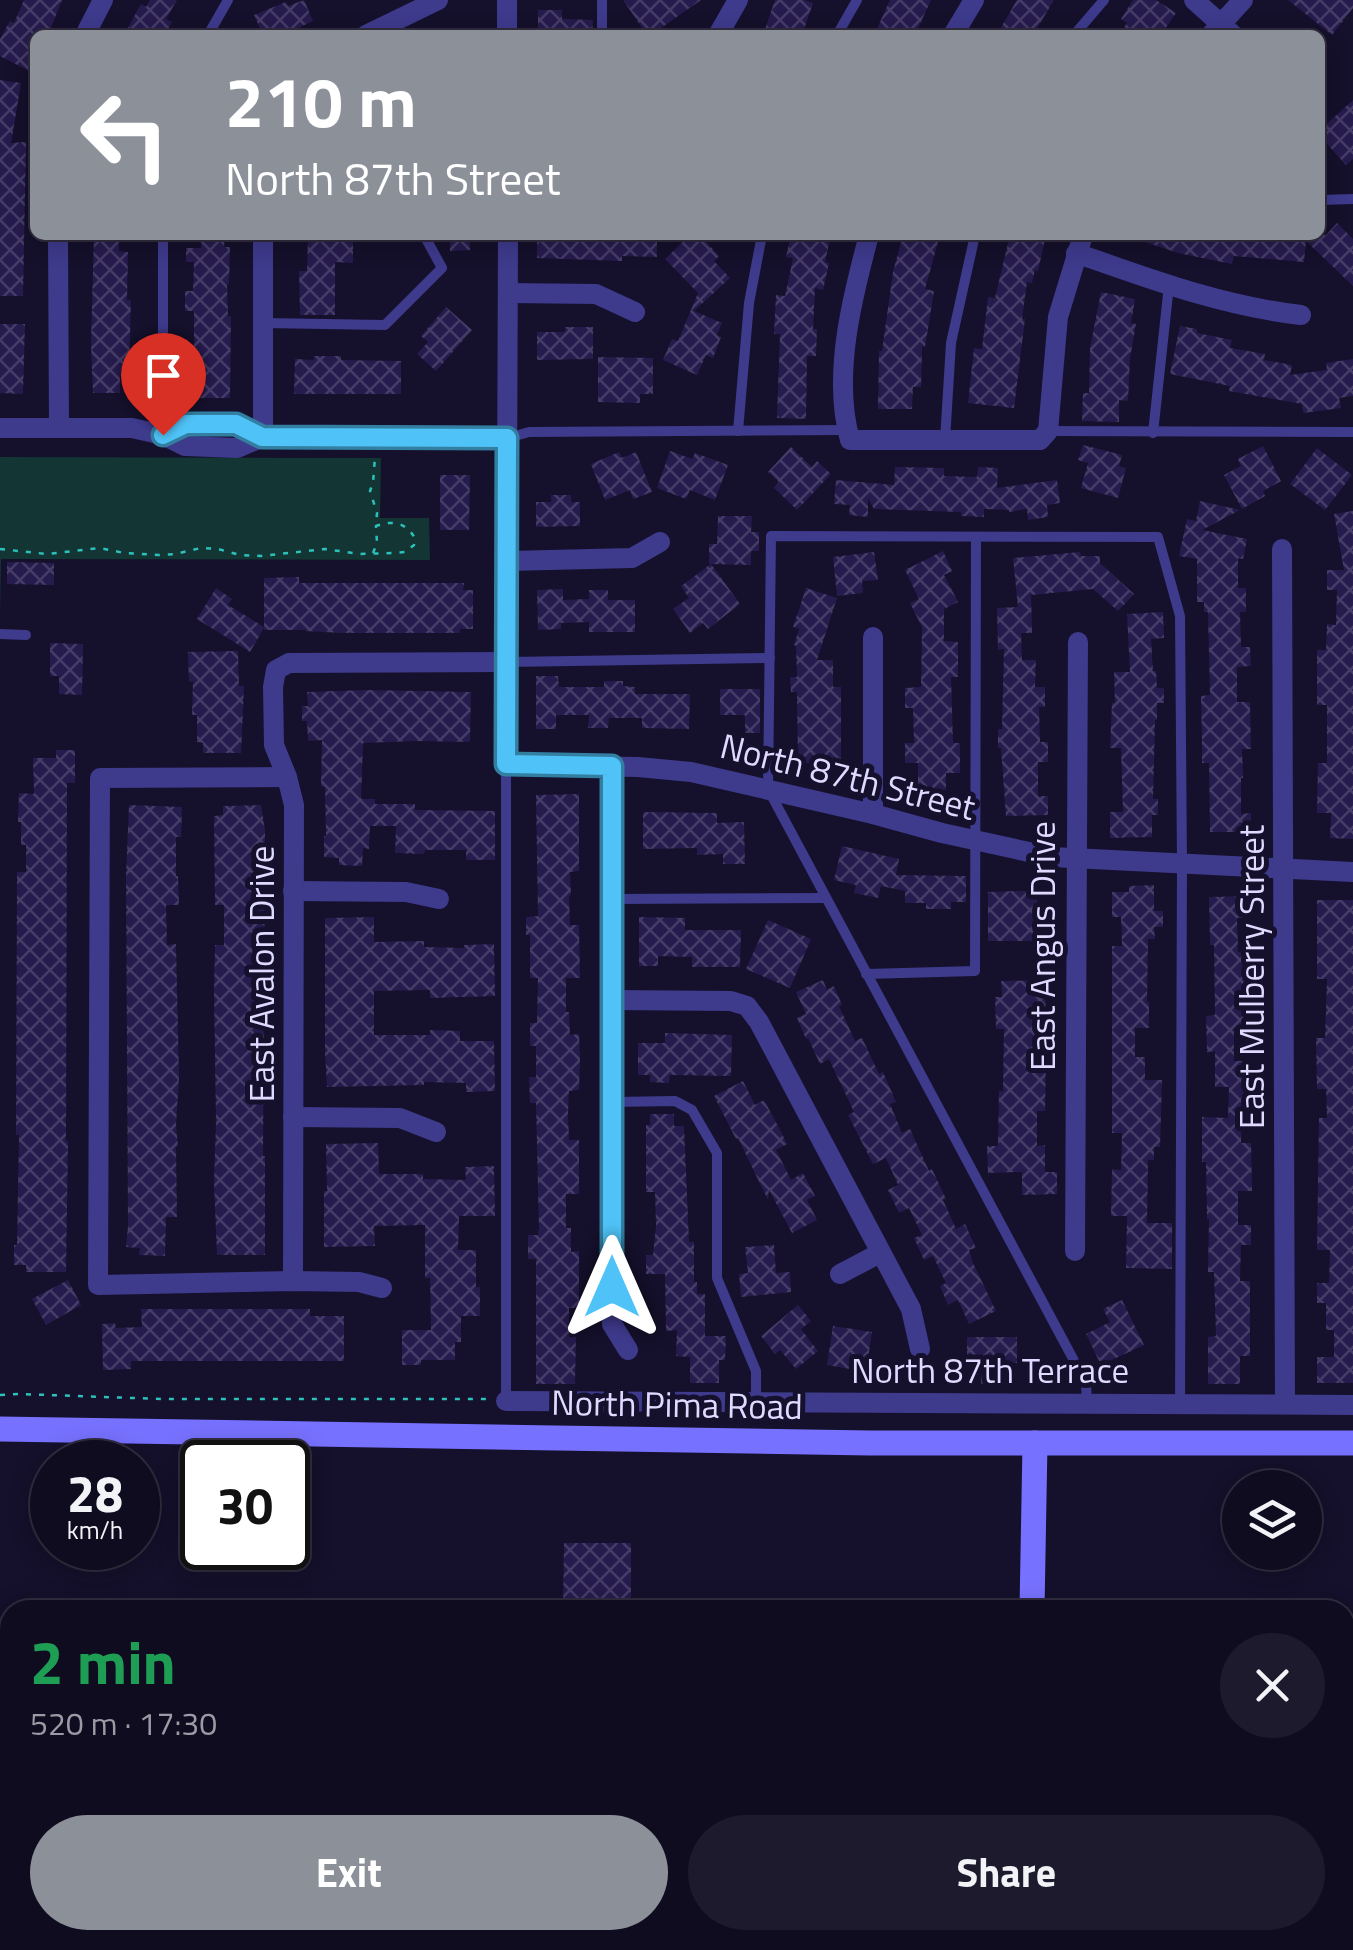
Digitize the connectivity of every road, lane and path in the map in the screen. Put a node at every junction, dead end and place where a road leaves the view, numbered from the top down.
1 (102, 0) edge
2 (228, 0) edge
3 (438, 0) edge
4 (507, 0) edge
5 (602, 0) edge
6 (738, 0) edge
7 (857, 0) edge
8 (974, 0) edge
9 (1104, 0) edge
10 (1194, 0) edge
11 (1244, 0) edge
12 (87, 30) edge
13 (211, 30) edge
14 (376, 30) edge
15 (507, 30) edge
16 (602, 30) edge
17 (721, 30) edge
18 (840, 30) edge
19 (956, 30) edge
20 (1078, 30) edge
21 (1220, 30) edge
22 (1222, 30) edge
23 (1353, 199) edge
24 (1325, 200) edge
25 (58, 240) edge
26 (163, 240) edge
27 (263, 240) edge
28 (427, 240) edge
29 (508, 240) edge
30 (761, 240) edge
31 (867, 240) edge
32 (974, 240) edge
33 (1080, 244) edge
34 (1169, 286) junction
35 (508, 294) junction
36 (635, 312) dead end
37 (1301, 315) dead end
38 (262, 323) junction
39 (0, 428) edge
40 (59, 428) junction
41 (738, 431) junction
42 (1152, 432) junction
43 (1353, 432) edge
44 (163, 435) junction
45 (848, 435) junction
46 (1044, 436) junction
47 (262, 437) junction
48 (507, 438) junction
49 (945, 440) junction
50 (375, 457) dead end
51 (376, 526) junction
52 (976, 537) junction
53 (660, 542) dead end
54 (0, 548) edge
55 (1282, 549) dead end
56 (373, 553) junction
57 (508, 561) junction
58 (0, 634) edge
59 (26, 634) dead end
60 (872, 637) dead end
61 (1078, 642) dead end
62 (770, 658) junction
63 (507, 662) junction
64 (506, 764) junction
65 (612, 766) junction
66 (287, 777) junction
67 (768, 789) junction
68 (873, 814) junction
69 (977, 841) junction
70 (1077, 858) junction
71 (1182, 864) junction
72 (1283, 870) junction
73 (1353, 872) edge
74 (294, 891) junction
75 (612, 898) junction
76 (826, 898) junction
77 (439, 899) dead end
78 (866, 974) junction
79 (612, 1000) junction
80 (612, 1102) junction
81 (293, 1117) junction
82 (436, 1132) dead end
83 (1076, 1251) dead end
84 (880, 1253) junction
85 (840, 1274) dead end
86 (293, 1280) junction
87 (382, 1288) dead end
88 (920, 1349) dead end
89 (628, 1350) dead end
90 (0, 1396) edge
91 (506, 1399) junction
92 (756, 1401) junction
93 (1087, 1403) junction
94 (1180, 1404) junction
95 (1285, 1404) junction
96 (1353, 1405) edge
97 (0, 1429) edge
98 (1035, 1443) junction
99 (1353, 1443) edge
100 (1032, 1600) edge

1 - 12 street
2 - 13 lane
3 - 14 street
4 - 15 street
5 - 16 lane
6 - 17 street
7 - 18 lane
8 - 19 street
9 - 20 lane
10 - 21 street
11 - 22 street
23 - 24 lane
25 - 40 street
26 - 44 lane
27 - 38 street
28 - 38 lane
29 - 35 street
30 - 41 lane
31 - 45 street
32 - 49 lane
33 - 34 street
33 - 46 street
34 - 37 street
34 - 42 lane
35 - 36 street
35 - 48 street
38 - 47 street
39 - 40 street
40 - 44 street
41 - 45 lane
41 - 48 lane
42 - 43 lane
42 - 46 lane
44 - 47 street
45 - 49 street
46 - 49 street
47 - 48 street
48 - 57 street
50 - 51 path
51 - 56 path
51 - 56 path
52 - 62 lane
52 - 69 lane
52 - 71 lane
53 - 57 street
54 - 56 path
55 - 72 street, East Mulberry Street
57 - 63 street
58 - 59 lane
60 - 68 street
61 - 70 street, East Angus Drive
62 - 63 lane
62 - 67 lane
63 - 64 street
63 - 66 street, East Avalon Drive
64 - 65 street, North 87th Street
64 - 91 lane
65 - 67 street, North 87th Street
65 - 75 street
66 - 74 street, East Avalon Drive
66 - 86 street
67 - 68 street, North 87th Street
67 - 76 lane
68 - 69 street, North 87th Street
69 - 70 street, North 87th Street
69 - 78 lane
70 - 71 street, North 87th Street
70 - 83 street, East Angus Drive
71 - 72 street, North 87th Street
71 - 94 lane
72 - 73 street, North 87th Street
72 - 95 street, East Mulberry Street
74 - 77 street
74 - 81 street, East Avalon Drive
75 - 76 lane
75 - 79 street
76 - 78 lane
78 - 93 lane
79 - 80 street
79 - 84 street
80 - 89 street
80 - 92 lane
81 - 82 street
81 - 86 street, East Avalon Drive
84 - 85 street
84 - 88 street
86 - 87 street
90 - 91 path
91 - 92 street, North 87th Terrace
92 - 93 street, North 87th Terrace
93 - 94 street, North 87th Terrace
94 - 95 street, North 87th Terrace
95 - 96 street, North 87th Terrace
97 - 98 main road, North Pima Road
98 - 99 main road, North Pima Road
98 - 100 main road

